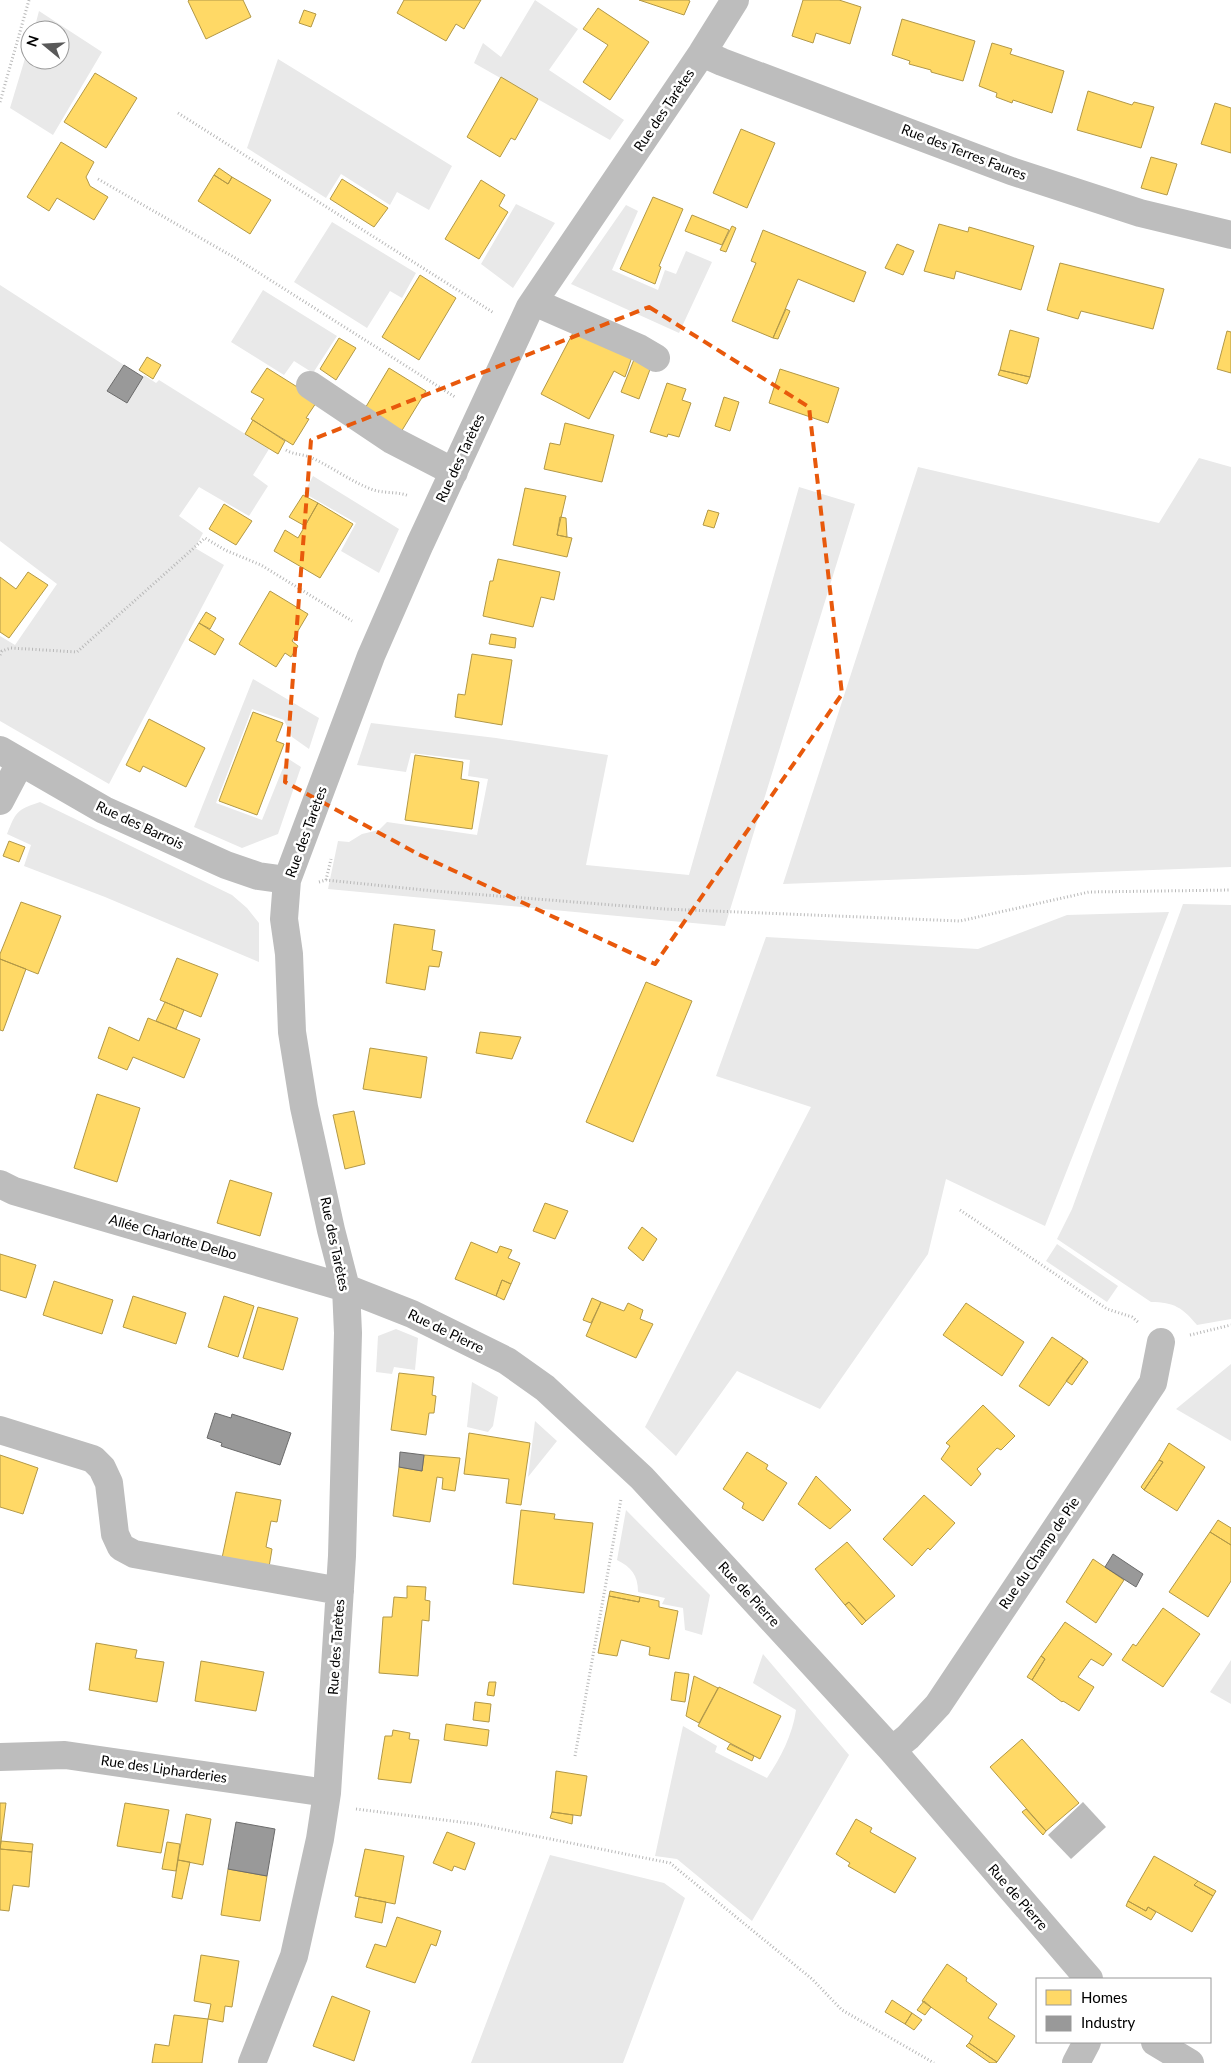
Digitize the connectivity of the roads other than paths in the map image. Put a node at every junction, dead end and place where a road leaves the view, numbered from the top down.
1 (735, 0) edge
2 (702, 53) junction
3 (1231, 235) edge
4 (534, 302) junction
5 (656, 358) dead end
6 (310, 386) dead end
7 (454, 472) junction
8 (10, 757) edge
9 (0, 800) edge
10 (287, 880) junction
11 (0, 1184) edge
12 (346, 1288) junction
13 (1161, 1342) road end
14 (0, 1430) edge
15 (340, 1591) junction
16 (892, 1750) junction
17 (0, 1757) edge
18 (327, 1793) junction
19 (1088, 1978) edge
20 (1086, 2043) edge
21 (1157, 2043) edge
22 (252, 2063) edge
23 (1076, 2063) edge
24 (1190, 2063) edge

1 - 2 street, Rue des Tarètes
2 - 3 street, Rue des Terres Faures
2 - 4 street, Rue des Tarètes
4 - 5 street
4 - 7 street, Rue des Tarètes
6 - 7 street
7 - 10 street, Rue des Tarètes
8 - 9 street
8 - 10 street, Rue des Barrois
10 - 12 street, Rue des Tarètes
11 - 12 street, Allée Charlotte Delbo
12 - 15 street, Rue des Tarètes
12 - 16 street, Rue de Pierre
13 - 16 street, Rue du Champ de Pie
14 - 15 street
15 - 18 street, Rue des Tarètes
16 - 19 street, Rue de Pierre
17 - 18 street, Rue des Lipharderies
18 - 22 street, Rue des Tarètes
20 - 23 street
21 - 24 street

